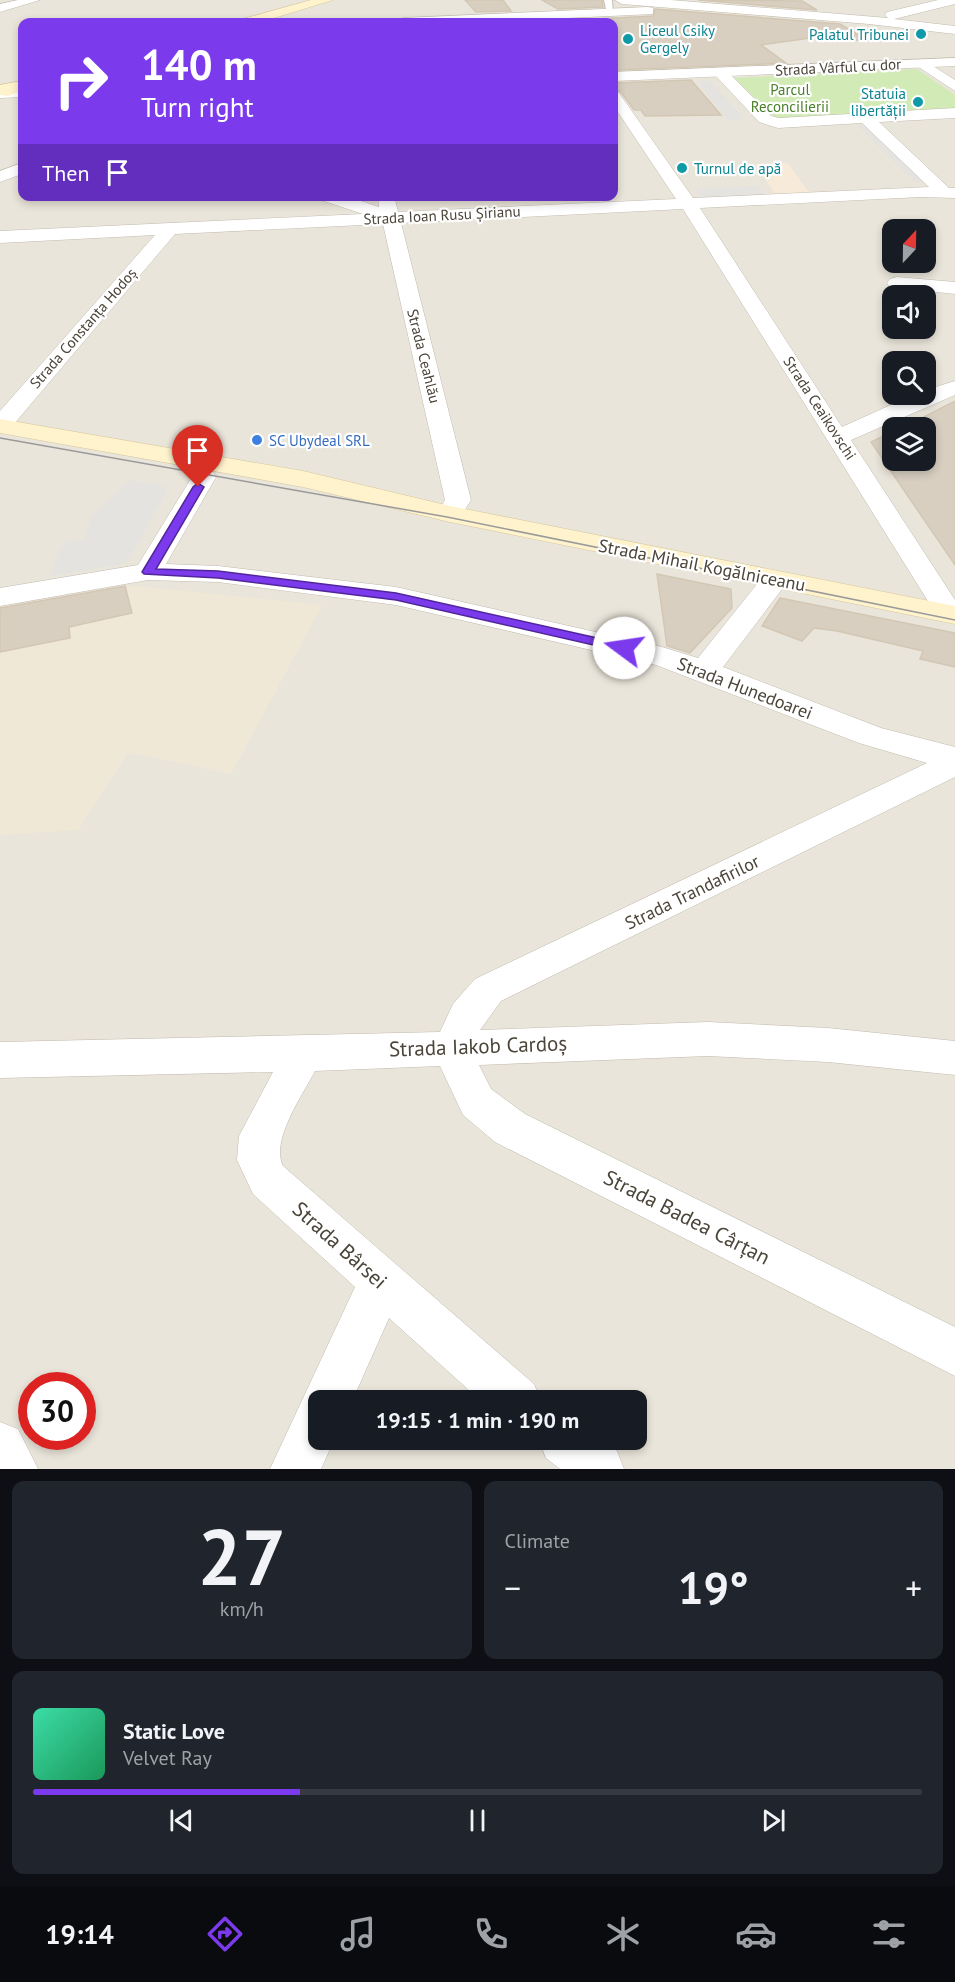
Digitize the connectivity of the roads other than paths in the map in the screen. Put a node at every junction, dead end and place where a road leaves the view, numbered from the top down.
1 (34, 0) edge
2 (326, 0) edge
3 (622, 0) edge
4 (955, 0) edge
5 (677, 2) edge
6 (609, 6) edge
7 (659, 6) junction
8 (722, 7) junction
9 (0, 8) edge
10 (262, 18) edge
11 (454, 18) edge
12 (869, 20) junction
13 (955, 30) edge
14 (955, 62) edge
15 (922, 63) junction
16 (720, 72) junction
17 (618, 77) edge
18 (955, 87) edge
19 (618, 102) edge
20 (955, 113) edge
21 (868, 120) junction
22 (18, 170) edge
23 (0, 177) edge
24 (950, 192) edge
25 (355, 201) edge
26 (688, 203) junction
27 (388, 207) edge
28 (168, 231) junction
29 (0, 237) edge
30 (897, 283) dead end
31 (955, 288) edge
32 (955, 388) edge
33 (0, 426) edge
34 (839, 437) junction
35 (0, 443) edge
36 (204, 477) junction
37 (450, 514) junction
38 (148, 572) junction
39 (776, 580) junction
40 (0, 597) edge
41 (952, 614) edge
42 (705, 670) junction
43 (955, 758) edge
44 (955, 763) edge
45 (457, 1047) junction
46 (303, 1054) junction
47 (955, 1058) edge
48 (0, 1060) edge
49 (381, 1283) junction
50 (955, 1352) edge
51 (332, 1390) edge
52 (504, 1390) edge
53 (308, 1441) edge
54 (0, 1447) edge
55 (576, 1450) edge
56 (13, 1469) edge
57 (295, 1469) edge
58 (599, 1469) edge

1 - 9 street
2 - 10 main road
3 - 7 street
4 - 12 street
5 - 7 street
5 - 8 street
6 - 7 street
6 - 11 street
7 - 8 street
8 - 12 street
12 - 13 street
14 - 15 street, Strada Vârful cu dor
15 - 16 street, Strada Vârful cu dor
15 - 18 street
16 - 17 street, Strada Vârful cu dor
16 - 21 street
19 - 26 street, Strada Ceaikovschi
20 - 21 street
21 - 24 street
22 - 23 street
24 - 26 street, Strada Ioan Rusu Șirianu
25 - 27 street
26 - 27 street, Strada Ioan Rusu Șirianu
26 - 34 street, Strada Ceaikovschi
27 - 28 street, Strada Ioan Rusu Șirianu
27 - 37 street, Strada Ceahlău
28 - 29 street, Strada Ioan Rusu Șirianu
28 - 33 street, Strada Constanța Hodoș
30 - 31 street
32 - 34 street
33 - 37 main road, Strada Mihail Kogălniceanu
34 - 41 street, Strada Ceaikovschi
35 - 36 main road, Strada Mihail Kogălniceanu
36 - 37 main road, Strada Mihail Kogălniceanu
36 - 38 street
37 - 39 main road, Strada Mihail Kogălniceanu
38 - 40 street, Strada Hunedoarei
38 - 42 street, Strada Hunedoarei
39 - 41 main road, Strada Mihail Kogălniceanu
39 - 42 street
42 - 43 street, Strada Hunedoarei
44 - 45 street, Strada Trandafirilor
45 - 46 street, Strada Iakob Cardoș
45 - 47 street, Strada Iakob Cardoș
45 - 50 street, Strada Badea Cârțan
46 - 48 street, Strada Iakob Cardoș
46 - 49 street, Strada Bârsei
49 - 51 street
49 - 52 street, Strada Bârsei
53 - 57 street
54 - 56 street
55 - 58 street

